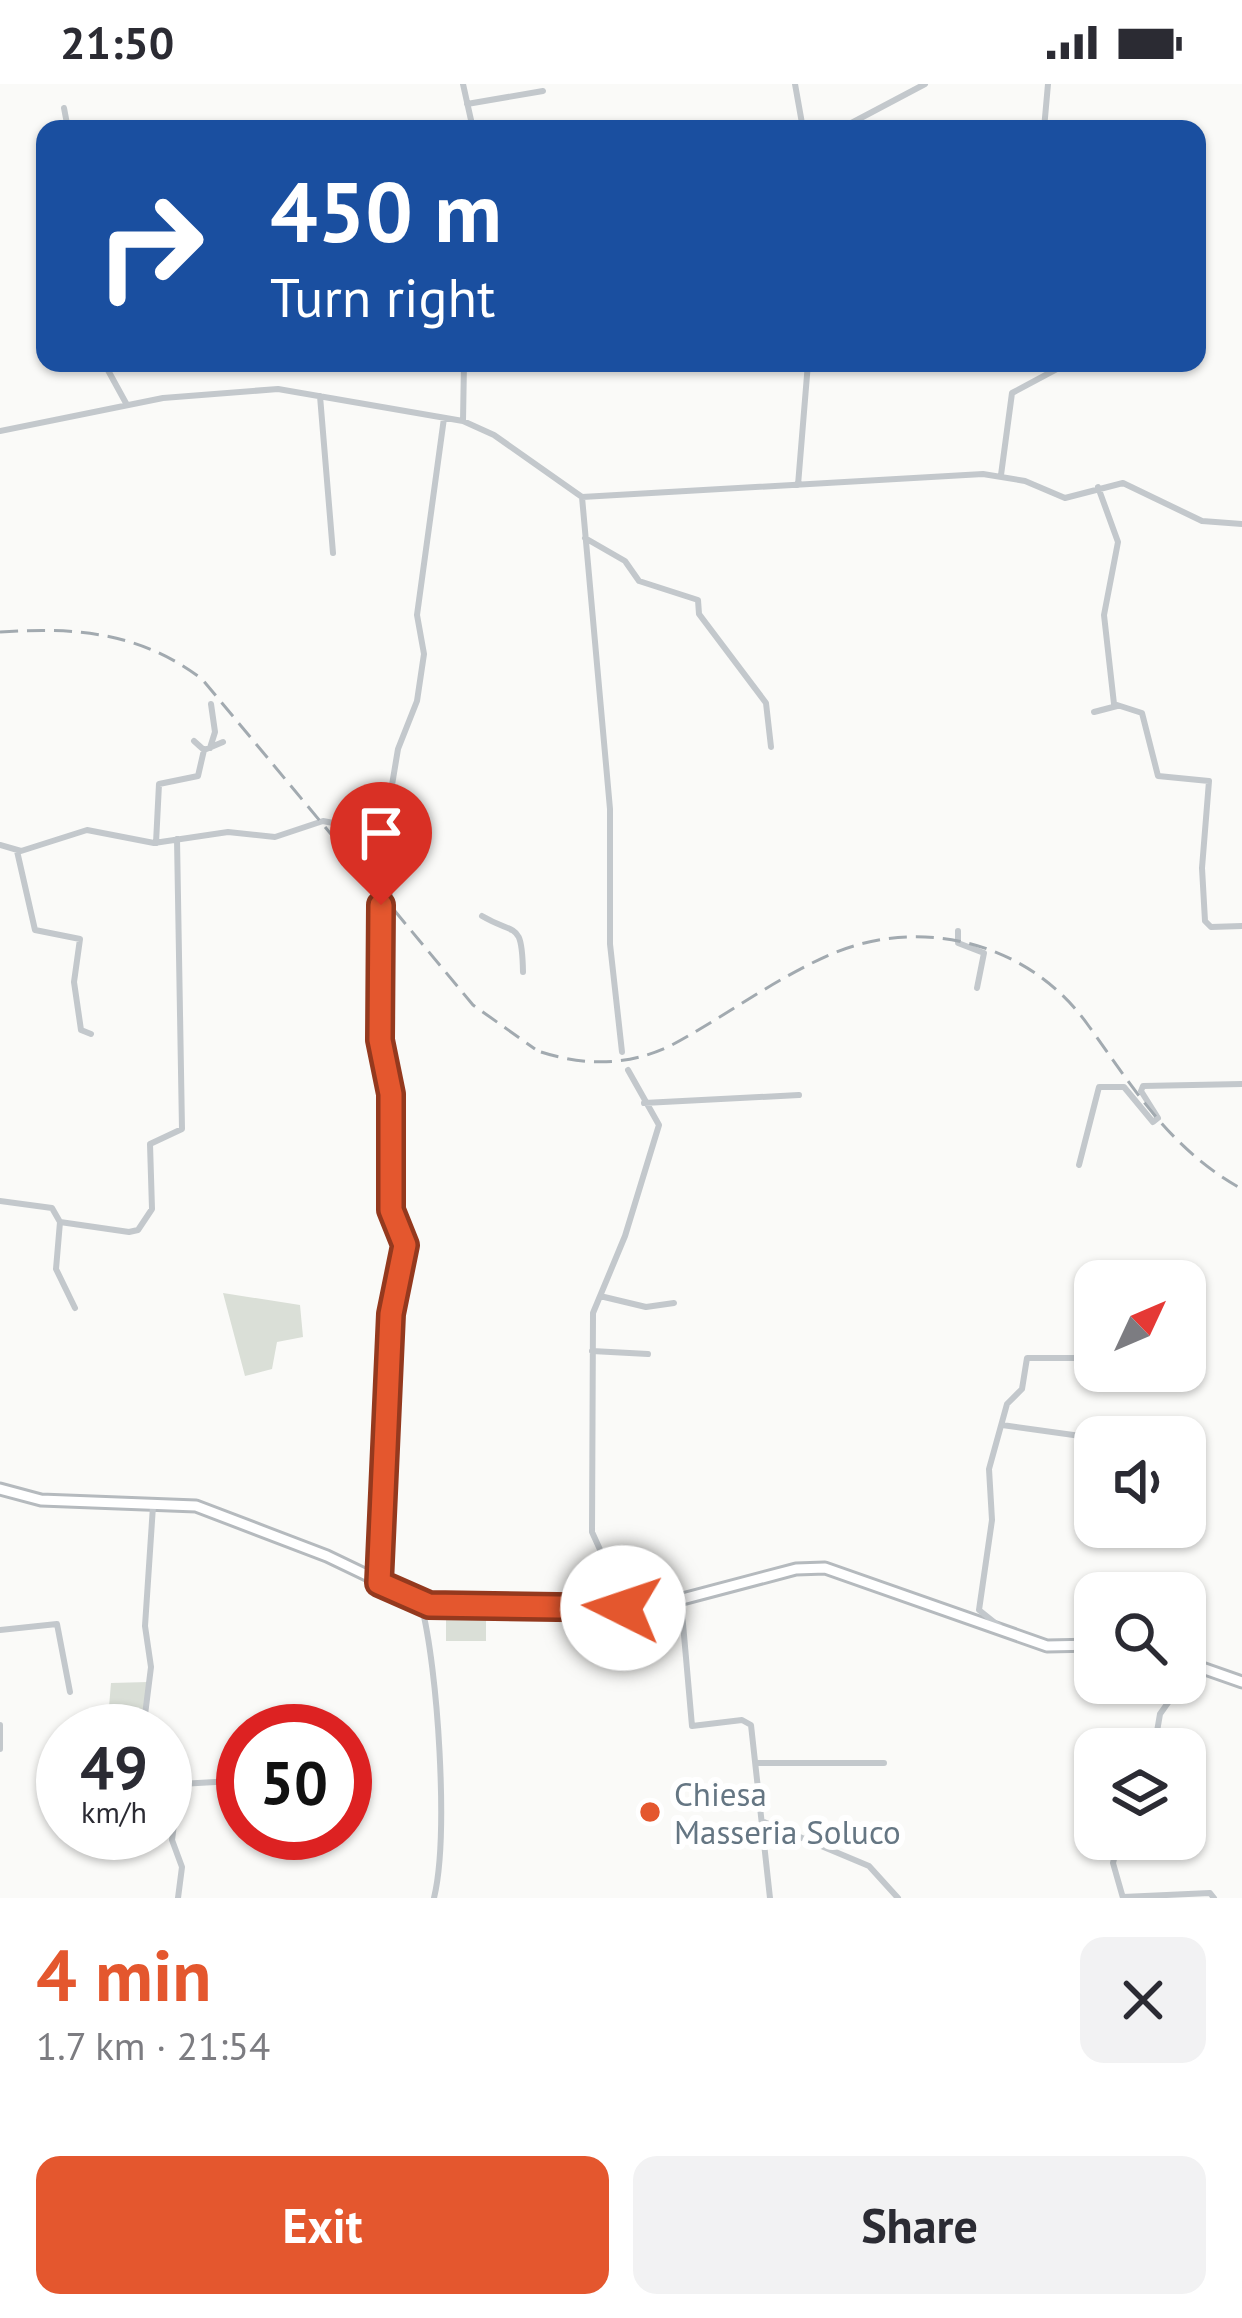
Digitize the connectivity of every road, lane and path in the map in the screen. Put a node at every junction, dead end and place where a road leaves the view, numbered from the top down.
1 (463, 84) edge
2 (795, 84) edge
3 (926, 84) edge
4 (1048, 84) edge
5 (544, 92) dead end
6 (467, 104) junction
7 (64, 108) dead end
8 (66, 120) edge
9 (470, 120) edge
10 (801, 120) edge
11 (857, 120) edge
12 (1045, 120) edge
13 (109, 372) edge
14 (464, 372) edge
15 (807, 372) edge
16 (1051, 372) edge
17 (320, 396) junction
18 (127, 405) junction
19 (444, 418) junction
20 (463, 421) junction
21 (0, 430) edge
22 (1001, 475) junction
23 (798, 485) junction
24 (1098, 487) junction
25 (583, 497) junction
26 (1242, 524) edge
27 (585, 538) junction
28 (333, 553) dead end
29 (211, 704) dead end
30 (1117, 706) junction
31 (1094, 712) dead end
32 (194, 741) dead end
33 (223, 742) dead end
34 (771, 747) dead end
35 (207, 749) junction
36 (384, 832) junction
37 (177, 839) junction
38 (156, 843) junction
39 (0, 845) edge
40 (17, 851) junction
41 (482, 916) dead end
42 (1242, 926) edge
43 (958, 932) dead end
44 (523, 971) dead end
45 (976, 988) dead end
46 (91, 1034) dead end
47 (622, 1052) dead end
48 (628, 1070) dead end
49 (1242, 1084) edge
50 (799, 1095) dead end
51 (644, 1103) junction
52 (1079, 1165) dead end
53 (0, 1202) edge
54 (60, 1222) junction
55 (600, 1296) junction
56 (674, 1303) dead end
57 (76, 1308) dead end
58 (592, 1351) junction
59 (648, 1354) dead end
60 (1074, 1358) edge
61 (1002, 1425) junction
62 (1074, 1435) edge
63 (0, 1489) edge
64 (153, 1502) junction
65 (379, 1583) junction
66 (682, 1601) junction
67 (421, 1604) junction
68 (612, 1608) junction
69 (999, 1626) junction
70 (0, 1630) edge
71 (1074, 1645) edge
72 (1206, 1672) edge
73 (1242, 1682) edge
74 (70, 1692) dead end
75 (146, 1704) edge
76 (0, 1725) edge
77 (0, 1749) edge
78 (756, 1763) junction
79 (884, 1763) dead end
80 (764, 1822) junction
81 (179, 1860) edge
82 (1114, 1860) edge
83 (895, 1897) edge
84 (178, 1898) edge
85 (434, 1898) edge
86 (770, 1898) edge
87 (1123, 1898) edge
88 (1214, 1898) edge

1 - 6 street
2 - 10 street
3 - 11 street
4 - 12 street
5 - 6 street
6 - 9 street
7 - 8 street
13 - 18 street
14 - 20 street
15 - 23 street
16 - 22 street
17 - 18 street
17 - 19 street
17 - 28 street
18 - 21 street
19 - 20 street
19 - 36 street
20 - 25 street
22 - 23 street
22 - 24 street
23 - 25 street
24 - 26 street
24 - 30 street
25 - 27 street
27 - 34 street
27 - 47 street
29 - 35 street
30 - 31 street
30 - 42 street
32 - 35 street
33 - 35 street
35 - 38 street
36 - 37 street
36 - 65 street
37 - 38 street
37 - 54 street
38 - 40 street
39 - 40 street
40 - 46 street
41 - 44 street
43 - 45 street
48 - 51 street
49 - 52 street
50 - 51 street
51 - 55 street
53 - 54 street
54 - 57 street
55 - 56 street
55 - 58 street
58 - 59 street
58 - 68 street
60 - 61 street
61 - 62 street
61 - 69 street
63 - 64 main road
64 - 65 main road
64 - 75 street
65 - 67 main road
66 - 68 main road
66 - 69 main road
66 - 78 street
67 - 68 main road
67 - 85 street
69 - 71 main road
70 - 74 street
72 - 73 main road
76 - 77 street
78 - 79 street
78 - 80 street
80 - 83 street
80 - 86 street
81 - 84 street
82 - 87 street
87 - 88 street

